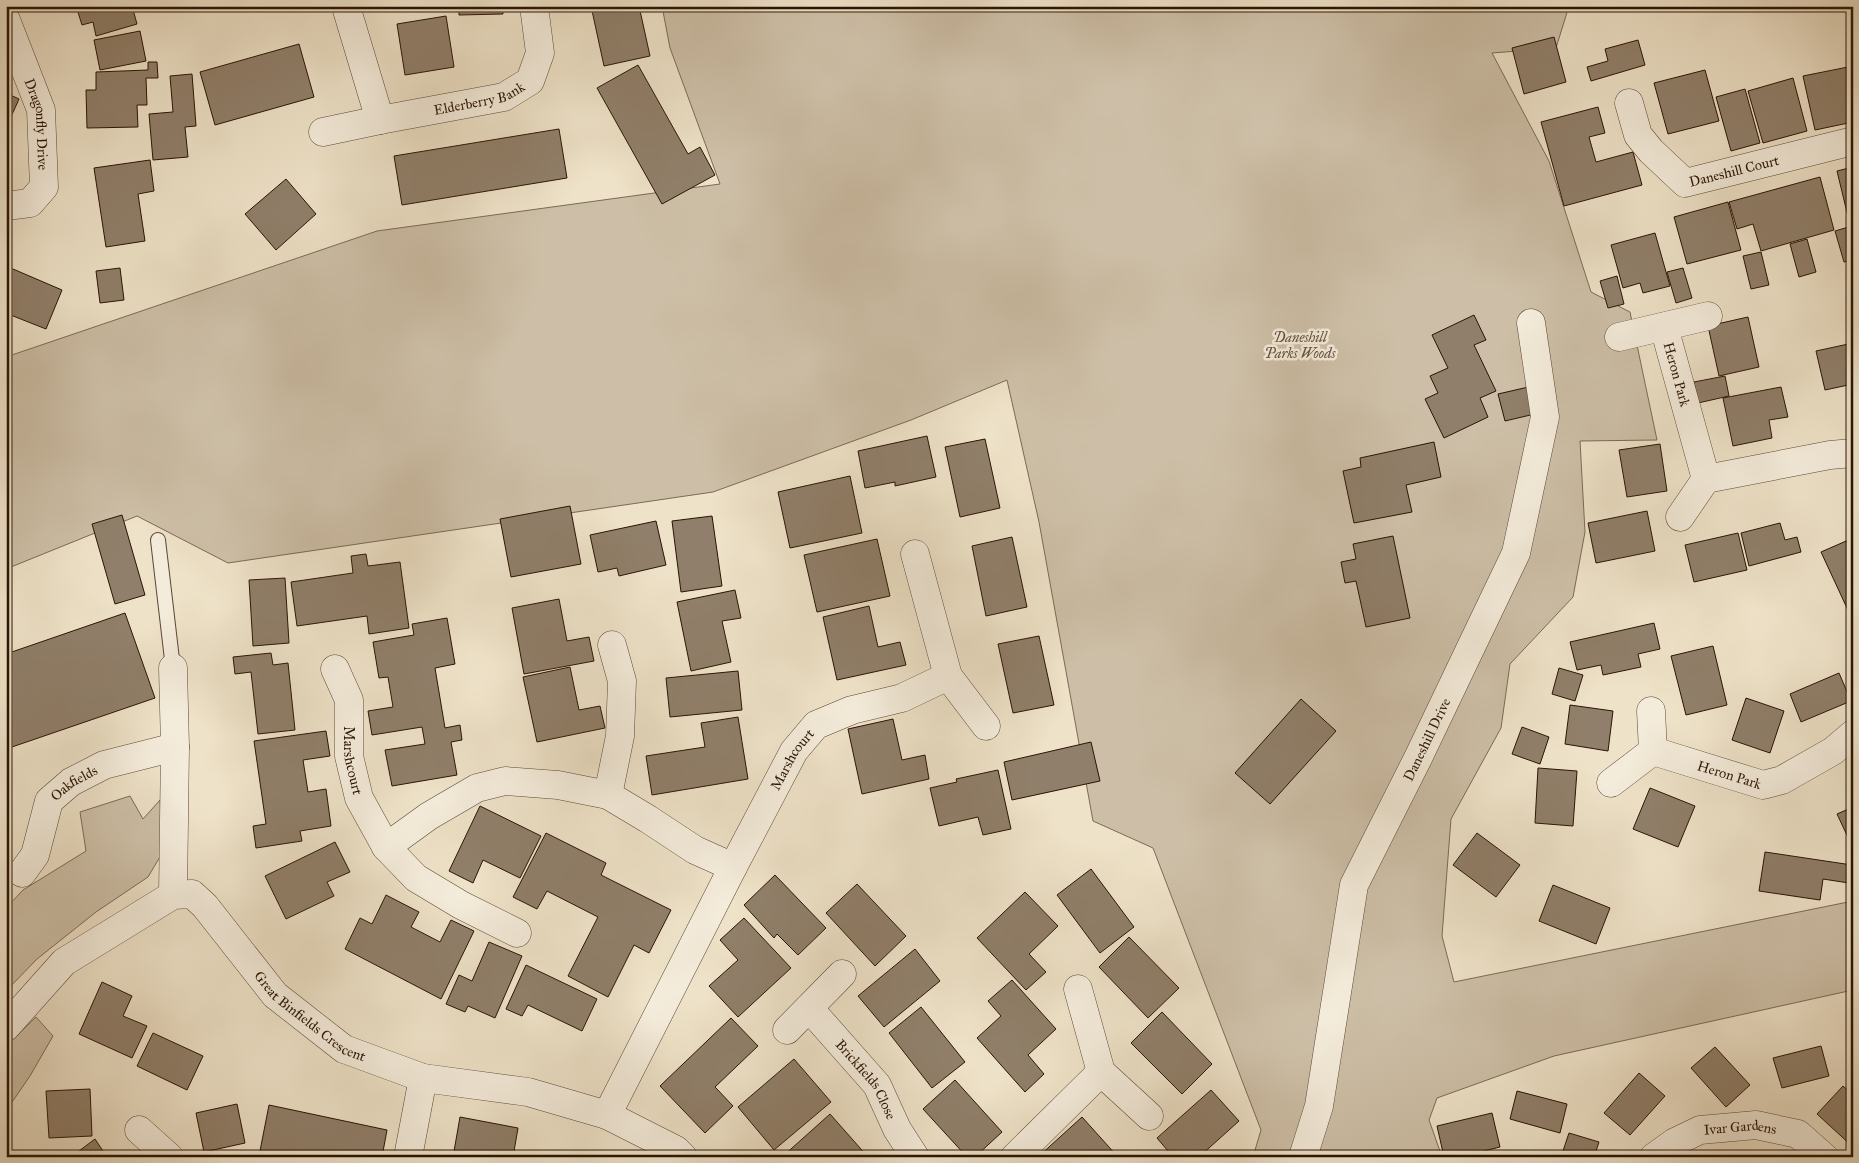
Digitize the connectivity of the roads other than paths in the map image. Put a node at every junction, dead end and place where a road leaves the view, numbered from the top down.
1 (534, 6) edge
2 (347, 10) dead end
3 (6, 20) edge
4 (1629, 103) dead end
5 (380, 120) junction
6 (323, 132) dead end
7 (1853, 141) edge
8 (6, 206) edge
9 (1708, 316) dead end
10 (1531, 323) dead end
11 (1664, 327) junction
12 (1619, 337) dead end
13 (1852, 454) edge
14 (1706, 479) junction
15 (1680, 517) dead end
16 (158, 540) dead end
17 (915, 554) dead end
18 (612, 645) dead end
19 (173, 668) joint
20 (335, 668) dead end
21 (948, 676) junction
22 (1651, 711) dead end
23 (986, 726) dead end
24 (1853, 734) edge
25 (175, 748) junction
26 (1653, 751) junction
27 (1611, 783) dead end
28 (608, 795) junction
29 (386, 847) junction
30 (733, 867) junction
31 (22, 873) dead end
32 (173, 896) junction
33 (517, 933) dead end
34 (842, 974) dead end
35 (1078, 988) dead end
36 (809, 1008) junction
37 (6, 1027) edge
38 (787, 1030) dead end
39 (1101, 1072) junction
40 (423, 1078) junction
41 (607, 1115) junction
42 (1149, 1116) dead end
43 (139, 1130) dead end
44 (169, 1157) edge
45 (408, 1157) edge
46 (683, 1157) edge
47 (915, 1157) edge
48 (1015, 1157) edge
49 (1302, 1157) edge
50 (1654, 1157) edge
51 (1824, 1157) edge

1 - 5 street, Elderberry Bank
2 - 5 street
3 - 8 street, Dragonfly Drive
4 - 7 street, Daneshill Court
5 - 6 street, Elderberry Bank
9 - 11 street, Heron Park
10 - 49 street, Daneshill Drive
11 - 12 street, Heron Park
11 - 14 street, Heron Park
13 - 14 street
14 - 15 street
16 - 19 lane
17 - 21 street
18 - 28 street
19 - 25 street
20 - 29 street, Marshcourt
21 - 23 street
21 - 30 street, Marshcourt
22 - 26 street
24 - 26 street, Heron Park
25 - 31 street, Oakfields
25 - 32 street
26 - 27 street
28 - 29 street
28 - 30 street
29 - 33 street, Marshcourt
30 - 41 street, Marshcourt
32 - 37 street
32 - 40 street, Great Binfields Crescent
34 - 36 street
35 - 39 street
36 - 38 street
36 - 47 street, Brickfields Close
39 - 42 street
39 - 48 street
40 - 41 street, Great Binfields Crescent
40 - 45 street
41 - 46 street, Great Binfields Crescent
43 - 44 street
50 - 51 street, Ivar Gardens

